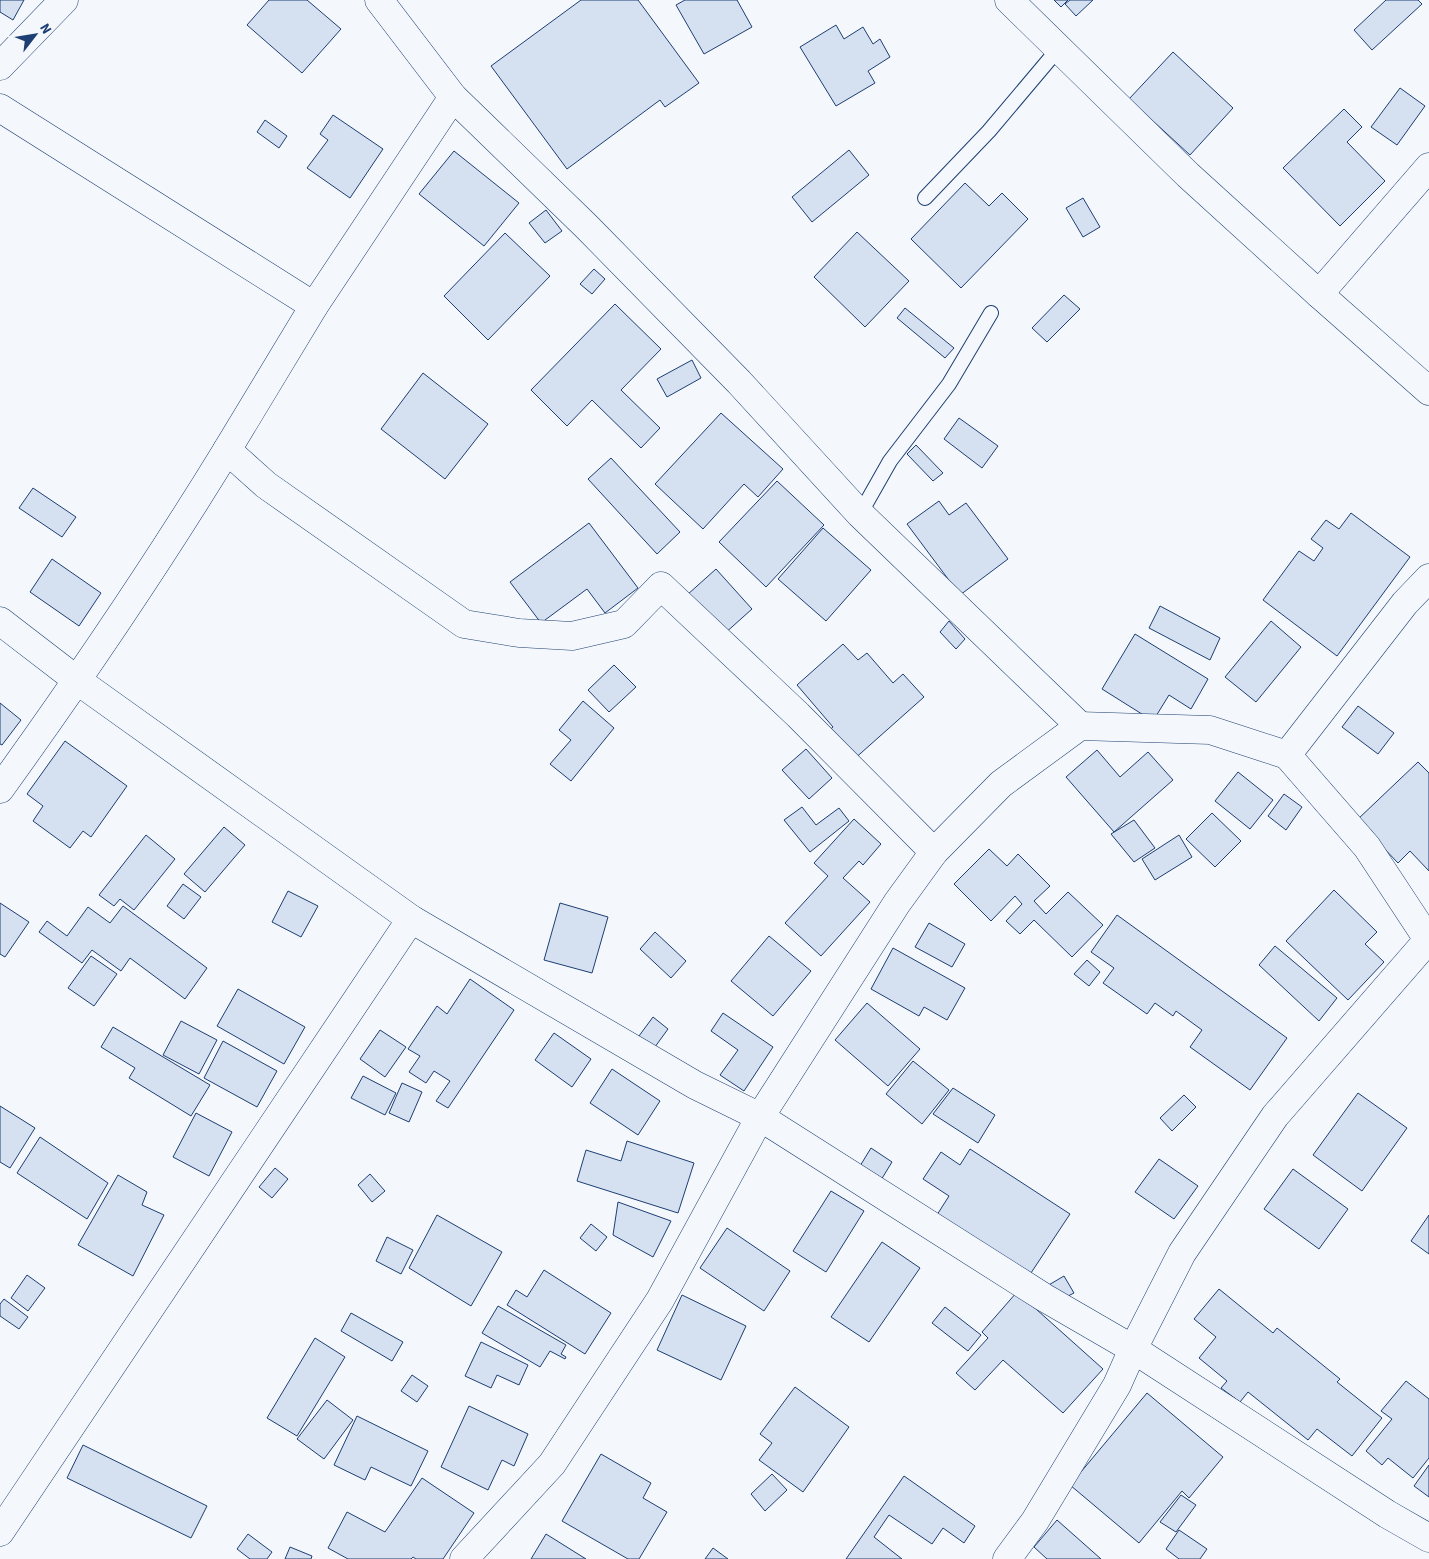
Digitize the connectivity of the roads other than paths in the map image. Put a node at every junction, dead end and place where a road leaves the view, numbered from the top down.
1 (64, 0) edge
2 (379, 0) edge
3 (1009, 0) edge
4 (1059, 48) junction
5 (0, 66) edge
6 (453, 97) junction
7 (0, 108) edge
8 (1429, 167) edge
9 (925, 198) dead end
10 (1319, 294) junction
11 (314, 306) junction
12 (991, 313) dead end
13 (1429, 391) edge
14 (227, 450) junction
15 (860, 514) junction
16 (1429, 578) edge
17 (0, 621) edge
18 (78, 681) junction
19 (1080, 726) junction
20 (1287, 755) junction
21 (0, 788) edge
22 (934, 852) junction
23 (411, 919) junction
24 (1428, 941) edge
25 (760, 1117) junction
26 (1133, 1349) junction
27 (0, 1532) edge
28 (1429, 1538) edge
29 (464, 1559) edge
30 (1007, 1559) edge

1 - 5 street
2 - 6 street
3 - 4 street
4 - 9 lane
4 - 10 street
6 - 11 street
6 - 15 street
7 - 11 street
8 - 10 street
10 - 13 street
11 - 14 street
12 - 15 lane
14 - 18 street
14 - 22 street
15 - 19 street
16 - 20 street
17 - 18 street
18 - 21 street
18 - 23 street
19 - 20 street
19 - 22 street
20 - 24 street
22 - 25 street
23 - 25 street
23 - 27 street
24 - 26 street
25 - 26 street
25 - 29 street
26 - 28 street
26 - 30 street

